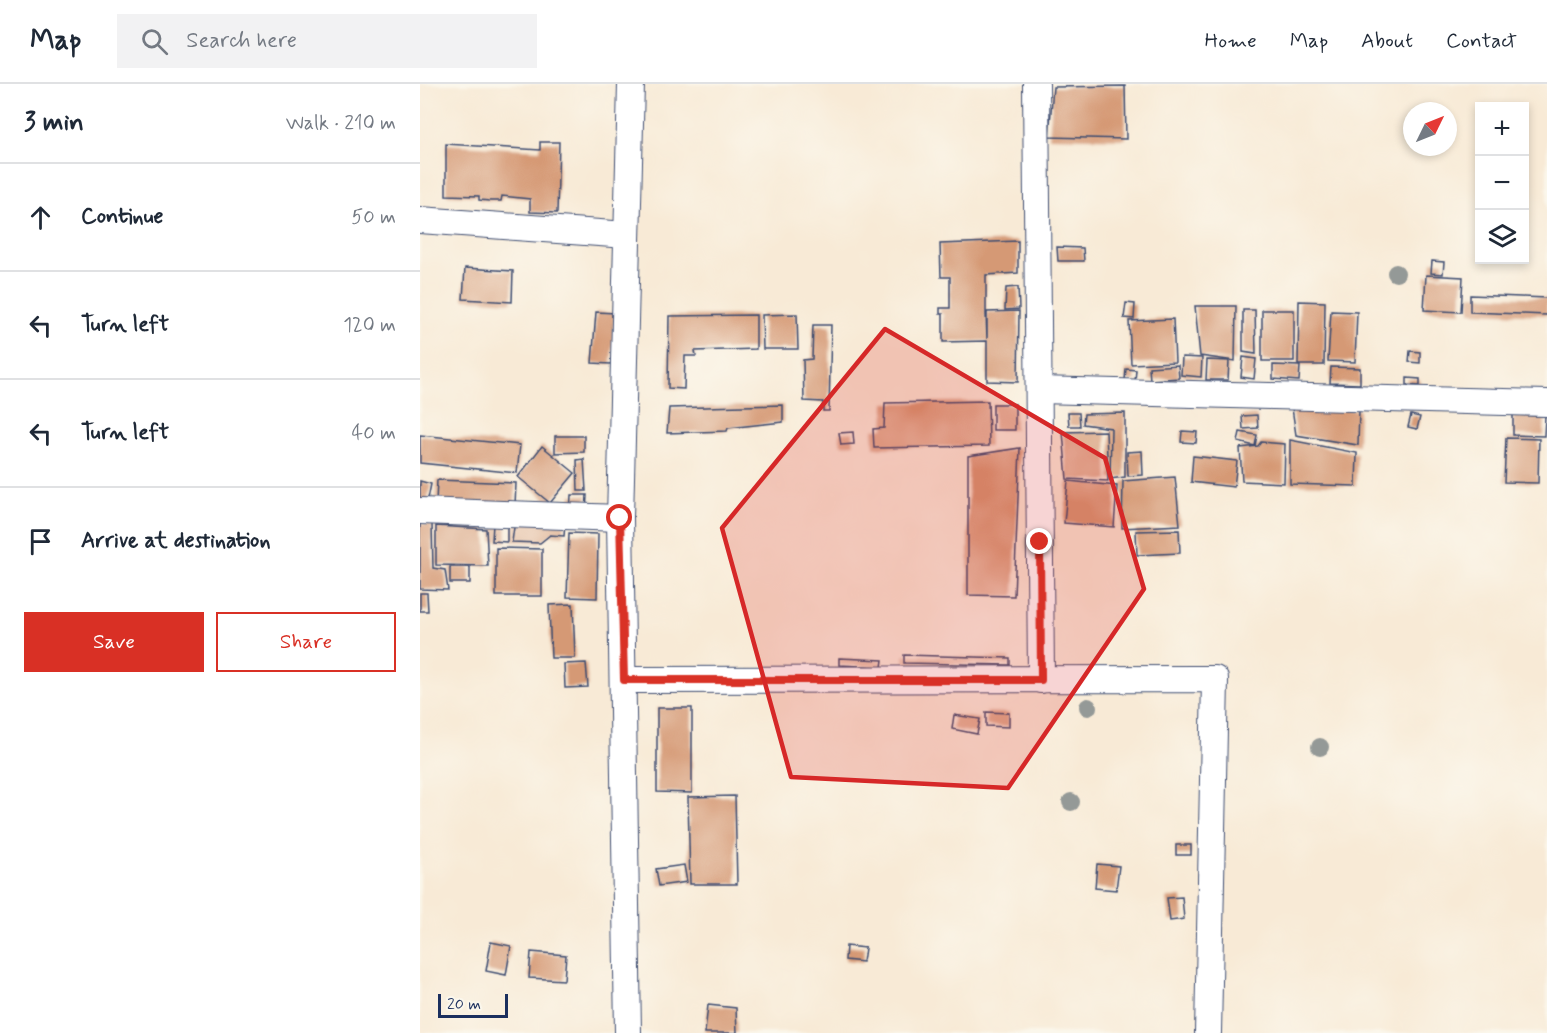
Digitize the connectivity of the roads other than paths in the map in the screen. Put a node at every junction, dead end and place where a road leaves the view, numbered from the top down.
1 (631, 84) edge
2 (1036, 84) edge
3 (420, 220) edge
4 (627, 236) junction
5 (1039, 390) junction
6 (1547, 403) edge
7 (420, 511) edge
8 (620, 518) junction
9 (624, 680) junction
10 (1041, 680) junction
11 (628, 1033) edge
12 (1208, 1033) edge

1 - 4 street
2 - 5 street
3 - 4 street
4 - 8 street
5 - 6 street
5 - 10 street
7 - 8 street
8 - 9 street
9 - 10 street
9 - 11 street
10 - 12 street

